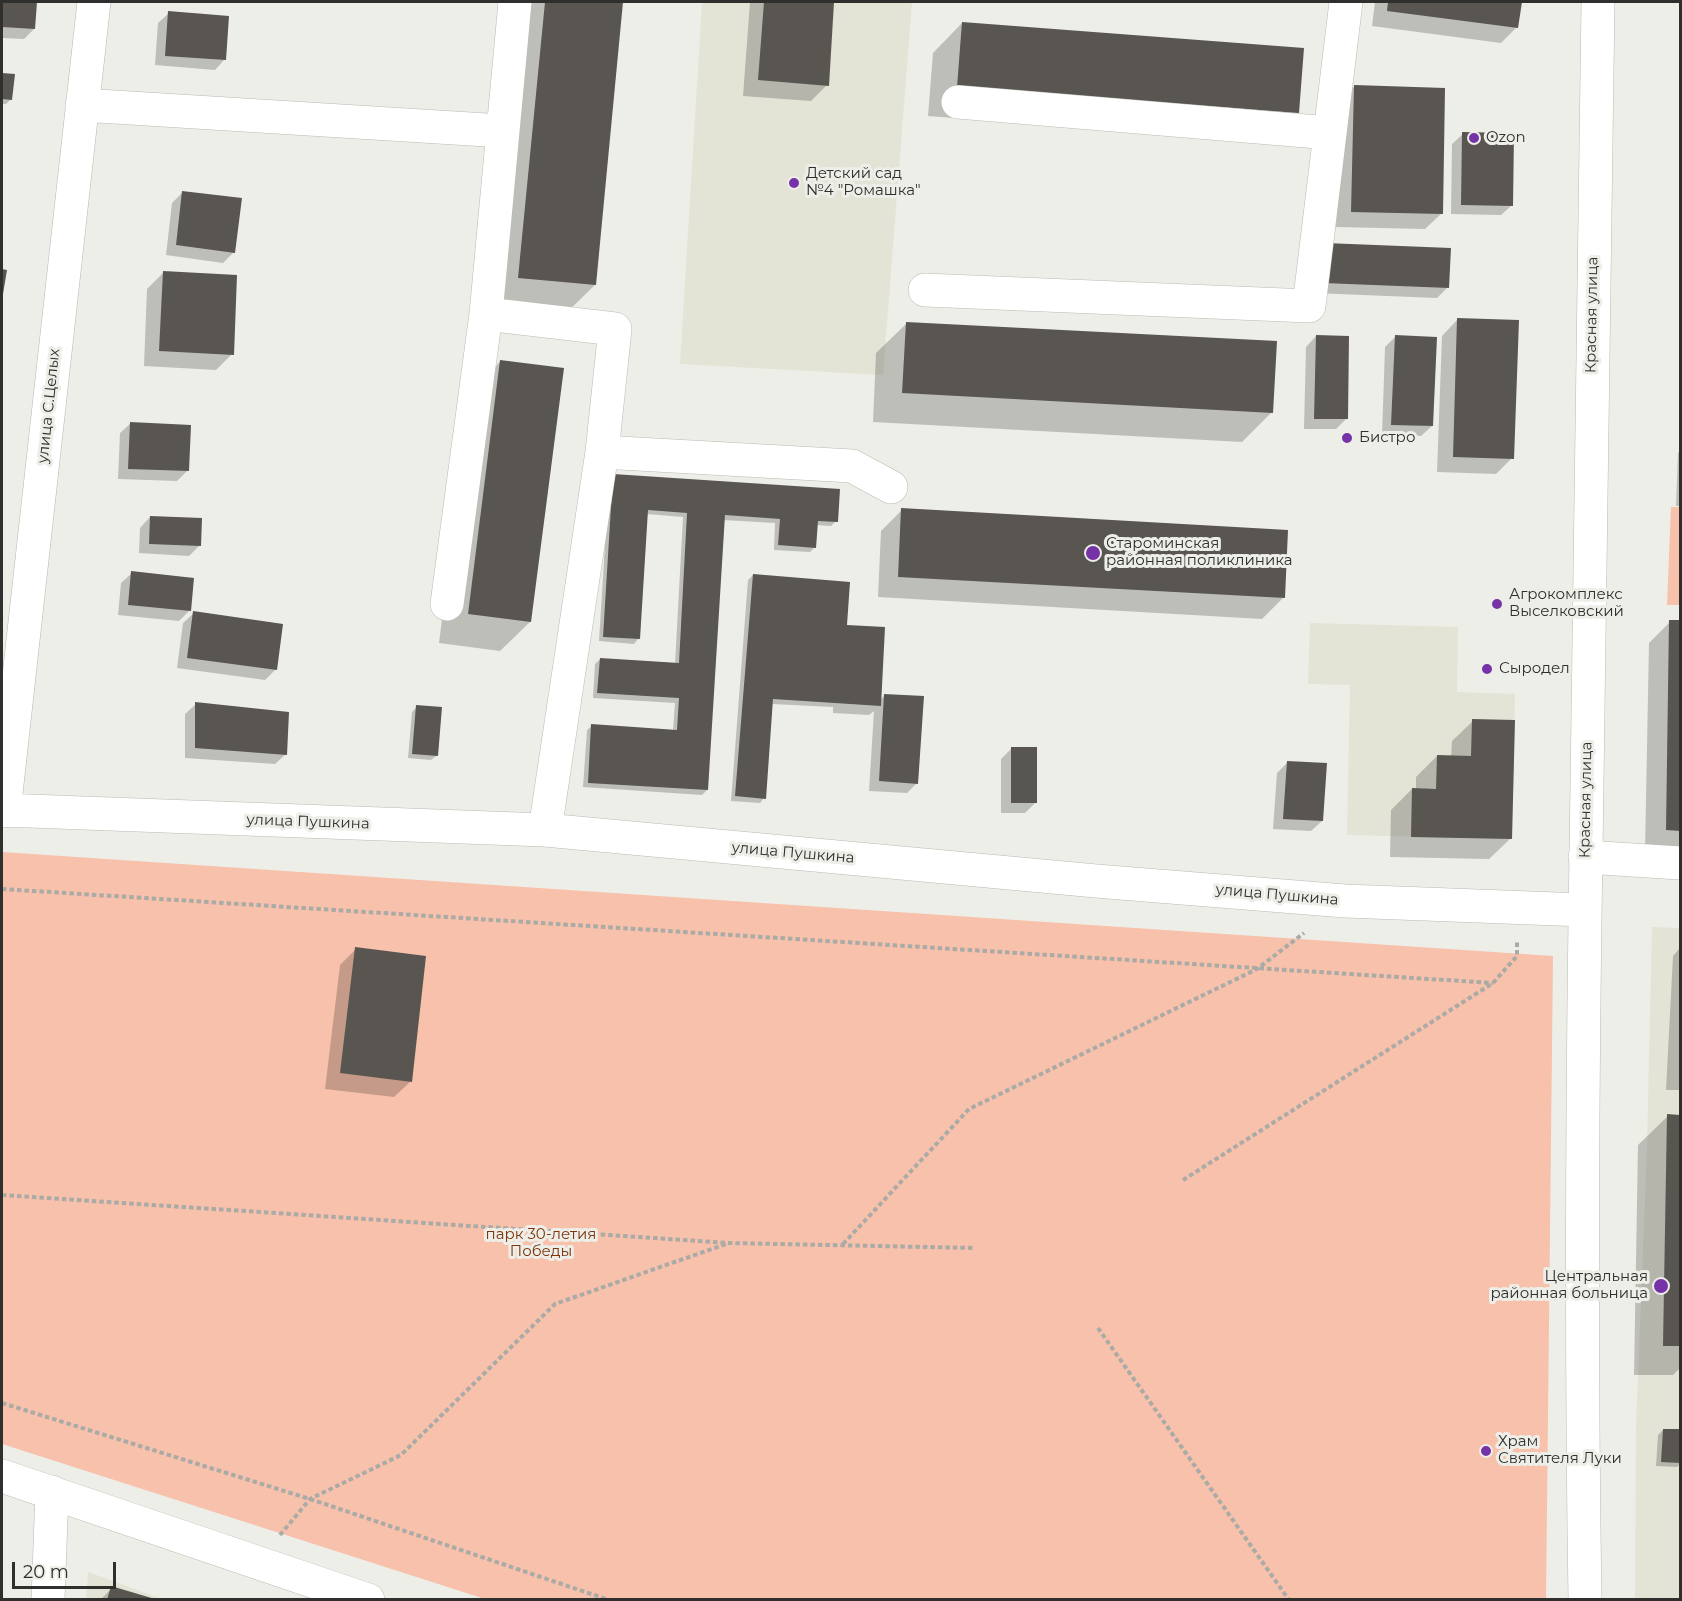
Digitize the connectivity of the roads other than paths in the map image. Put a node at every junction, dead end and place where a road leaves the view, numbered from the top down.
1 (94, 2) edge
2 (515, 2) edge
3 (1346, 2) edge
4 (1598, 2) edge
5 (958, 102) dead end
6 (82, 105) junction
7 (503, 131) junction
8 (1330, 133) junction
9 (925, 290) dead end
10 (486, 314) junction
11 (602, 452) junction
12 (891, 487) dead end
13 (447, 604) dead end
14 (3, 811) edge
15 (545, 830) junction
16 (1586, 857) junction
17 (1680, 863) edge
18 (1584, 910) junction
19 (2, 1476) edge
20 (52, 1492) junction
21 (48, 1599) edge
22 (368, 1599) edge
23 (1585, 1599) edge

1 - 6 street, улица С.Целых
2 - 7 street
3 - 8 street
4 - 16 street, Красная улица
5 - 8 street
6 - 7 street
6 - 14 street, улица С.Целых
7 - 10 street
8 - 9 street
10 - 11 street
10 - 13 street
11 - 12 street
11 - 15 street
14 - 15 street, улица Пушкина
15 - 18 street, улица Пушкина
16 - 17 street
16 - 18 street, Красная улица
18 - 23 street, Красная улица
19 - 20 street
20 - 21 street
20 - 22 street

